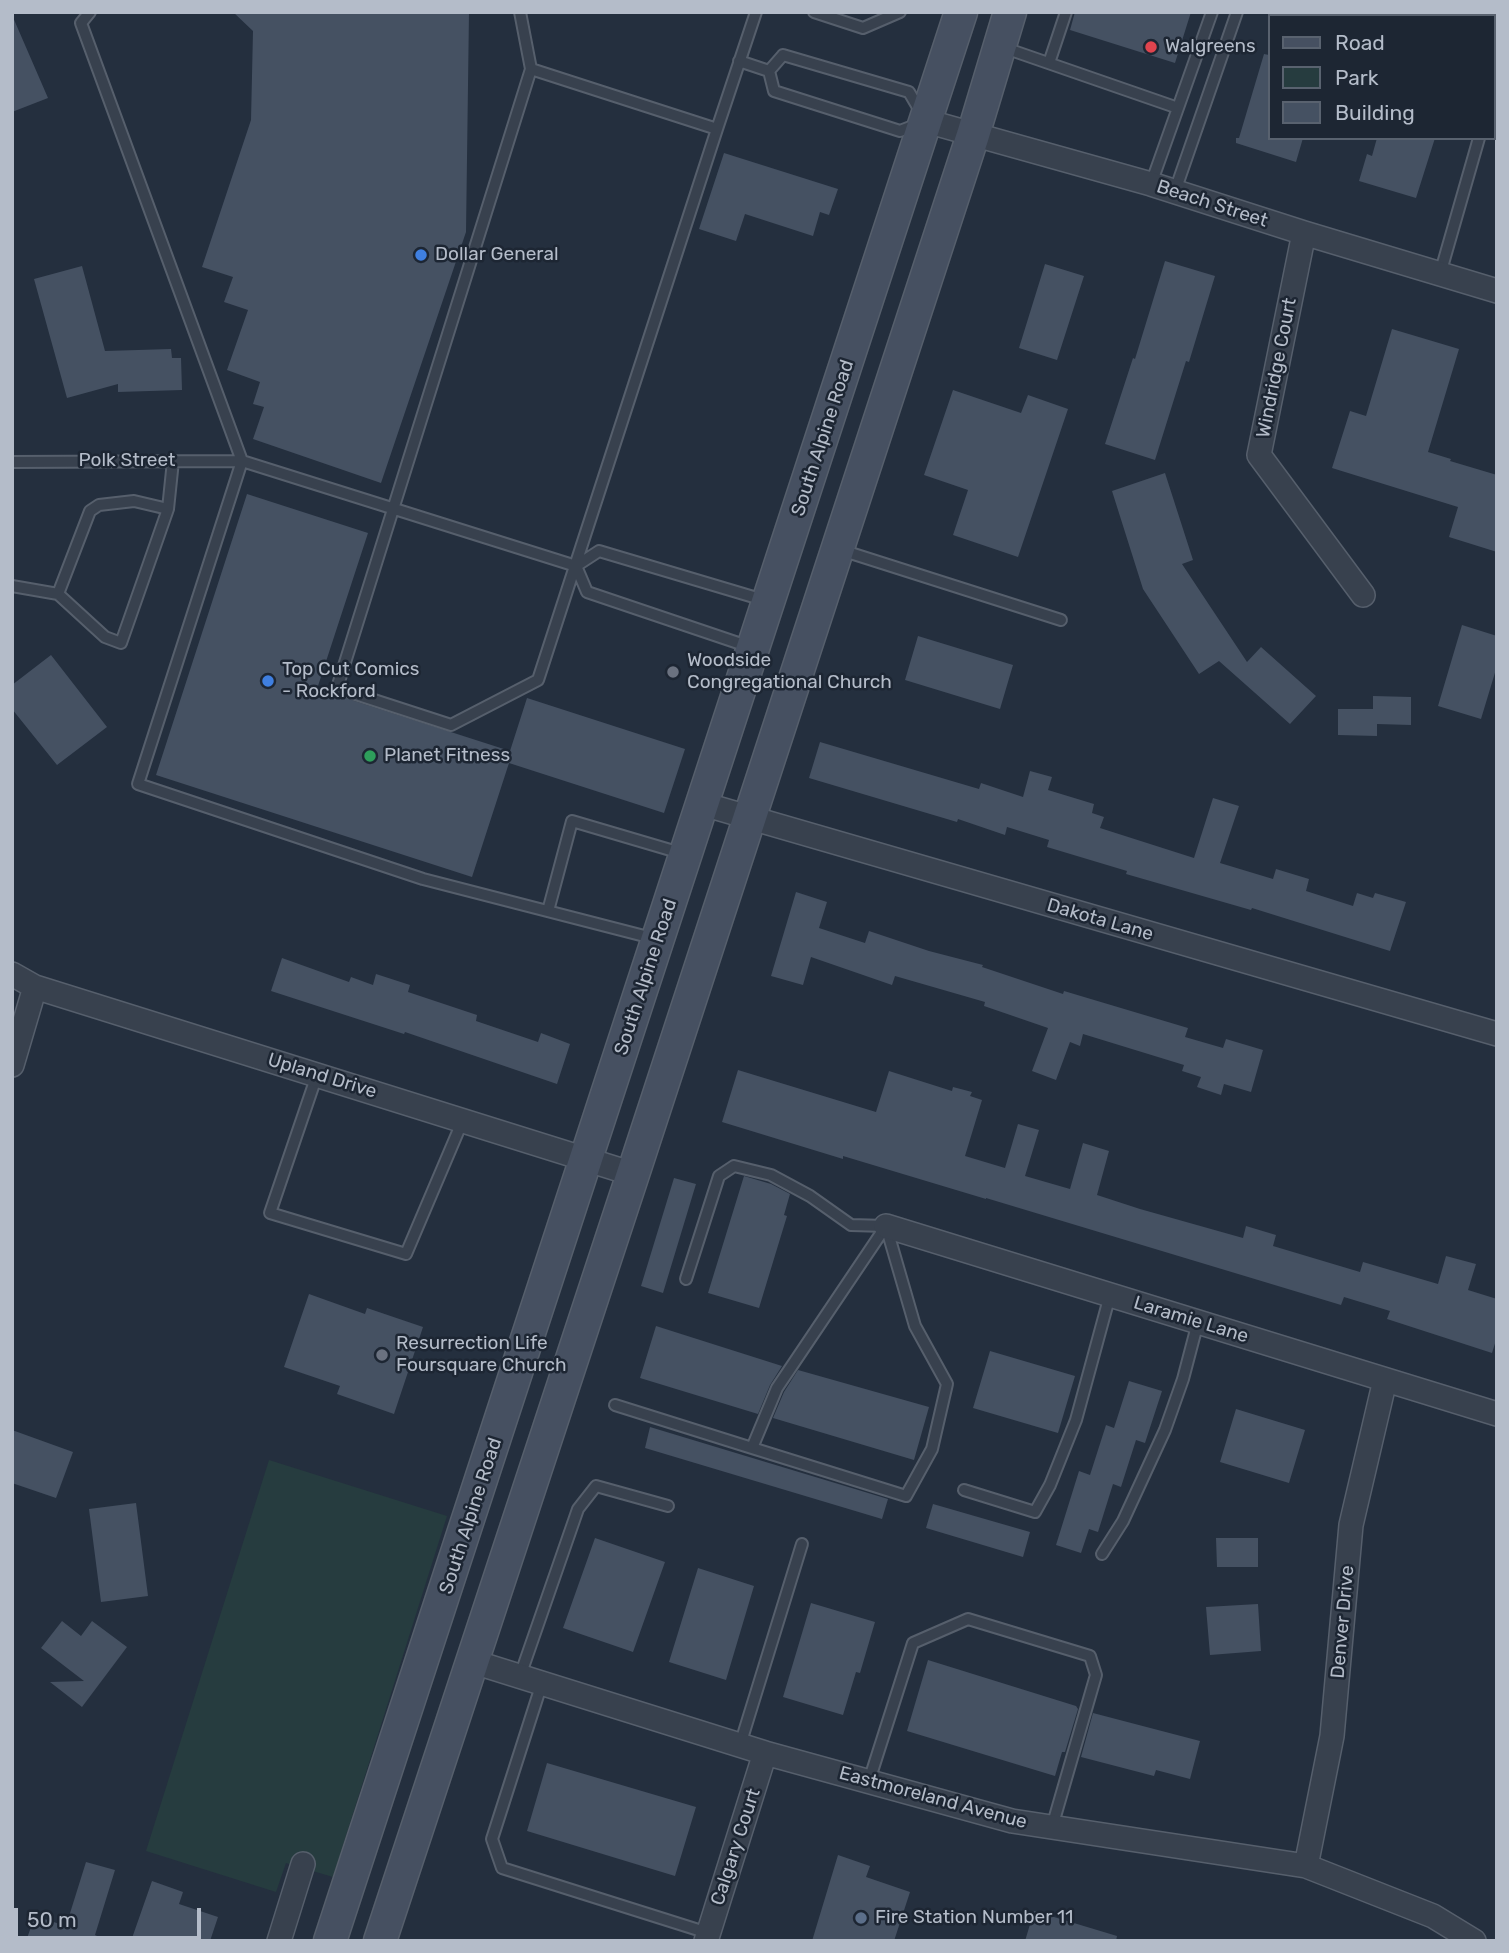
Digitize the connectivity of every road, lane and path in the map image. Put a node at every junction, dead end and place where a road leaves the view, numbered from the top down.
1 (90, 12) edge
2 (520, 12) edge
3 (756, 12) edge
4 (814, 12) edge
5 (900, 12) edge
6 (961, 12) edge
7 (1010, 12) edge
8 (1066, 12) edge
9 (1212, 12) edge
10 (1237, 12) edge
11 (1000, 46) junction
12 (739, 61) junction
13 (1049, 63) junction
14 (531, 69) junction
15 (769, 71) junction
16 (1178, 108) junction
17 (926, 121) junction
18 (717, 129) junction
19 (973, 135) junction
20 (1478, 140) edge
21 (1151, 184) junction
22 (1175, 191) junction
23 (1304, 233) junction
24 (1440, 274) junction
25 (1497, 291) edge
26 (173, 461) junction
27 (242, 461) junction
28 (12, 462) edge
29 (392, 508) junction
30 (168, 509) junction
31 (837, 548) junction
32 (576, 566) junction
33 (12, 586) edge
34 (58, 594) junction
35 (1363, 595) dead end
36 (770, 602) junction
37 (1061, 620) dead end
38 (754, 649) junction
39 (704, 804) junction
40 (749, 817) junction
41 (687, 855) junction
42 (548, 911) junction
43 (659, 939) junction
44 (12, 974) edge
45 (36, 987) junction
46 (1497, 1034) edge
47 (12, 1065) edge
48 (317, 1075) junction
49 (463, 1120) junction
50 (587, 1158) junction
51 (633, 1174) junction
52 (886, 1226) junction
53 (686, 1279) dead end
54 (1110, 1295) junction
55 (1198, 1322) junction
56 (1385, 1380) junction
57 (615, 1405) dead end
58 (1497, 1414) edge
59 (752, 1448) junction
60 (964, 1490) dead end
61 (668, 1506) dead end
62 (802, 1544) dead end
63 (1102, 1554) dead end
64 (474, 1662) junction
65 (531, 1680) junction
66 (740, 1745) junction
67 (765, 1753) junction
68 (869, 1781) junction
69 (1052, 1827) junction
70 (303, 1864) dead end
71 (1306, 1866) junction
72 (707, 1937) edge
73 (279, 1941) edge
74 (330, 1941) edge
75 (380, 1941) edge
76 (1474, 1941) edge

1 - 27 lane
2 - 14 lane
3 - 12 lane
4 - 5 lane
6 - 17 main road, South Alpine Road
7 - 11 main road
8 - 13 lane
9 - 16 lane
10 - 22 lane
11 - 13 lane
11 - 19 main road
12 - 15 lane
12 - 18 lane
13 - 16 lane
14 - 18 lane
14 - 29 lane
15 - 17 lane
15 - 17 lane
16 - 21 lane
17 - 19 street, Beach Street
17 - 36 main road, South Alpine Road
18 - 32 lane
19 - 21 street, Beach Street
19 - 31 main road
20 - 24 lane
21 - 22 street, Beach Street
22 - 23 street, Beach Street
23 - 24 street, Beach Street
23 - 35 street, Windridge Court
24 - 25 street, Beach Street
26 - 27 lane, Polk Street
26 - 28 lane, Polk Street
26 - 30 lane
27 - 29 lane, Polk Street
27 - 42 lane
29 - 32 lane, Polk Street
29 - 32 lane
30 - 34 lane
30 - 34 lane
31 - 37 lane
31 - 40 main road
32 - 36 lane
32 - 38 lane
33 - 34 lane
36 - 38 main road, South Alpine Road
38 - 39 main road, South Alpine Road
39 - 40 street, Dakota Lane
39 - 41 main road, South Alpine Road
40 - 46 street, Dakota Lane
40 - 51 main road
41 - 42 lane
41 - 43 main road, South Alpine Road
42 - 43 lane
43 - 50 main road, South Alpine Road
44 - 45 street, Upland Drive
45 - 47 street
45 - 48 street, Upland Drive
48 - 49 street, Upland Drive
48 - 49 lane
49 - 50 street, Upland Drive
50 - 51 street, Upland Drive
50 - 74 main road, South Alpine Road
51 - 64 main road
52 - 53 lane
52 - 54 street, Laramie Lane
52 - 59 lane
52 - 59 lane
54 - 55 street, Laramie Lane
54 - 60 lane
55 - 56 street, Laramie Lane
55 - 63 lane
56 - 58 street, Laramie Lane
56 - 71 street, Denver Drive
57 - 59 lane
61 - 65 lane
62 - 66 lane
64 - 65 street, Eastmoreland Avenue
64 - 75 main road
65 - 66 street, Eastmoreland Avenue
65 - 72 lane
66 - 67 street, Eastmoreland Avenue
67 - 68 street, Eastmoreland Avenue
67 - 72 street, Calgary Court
68 - 69 street, Eastmoreland Avenue
68 - 69 lane
69 - 71 street, Eastmoreland Avenue
70 - 73 street
71 - 76 street, Eastmoreland Avenue

